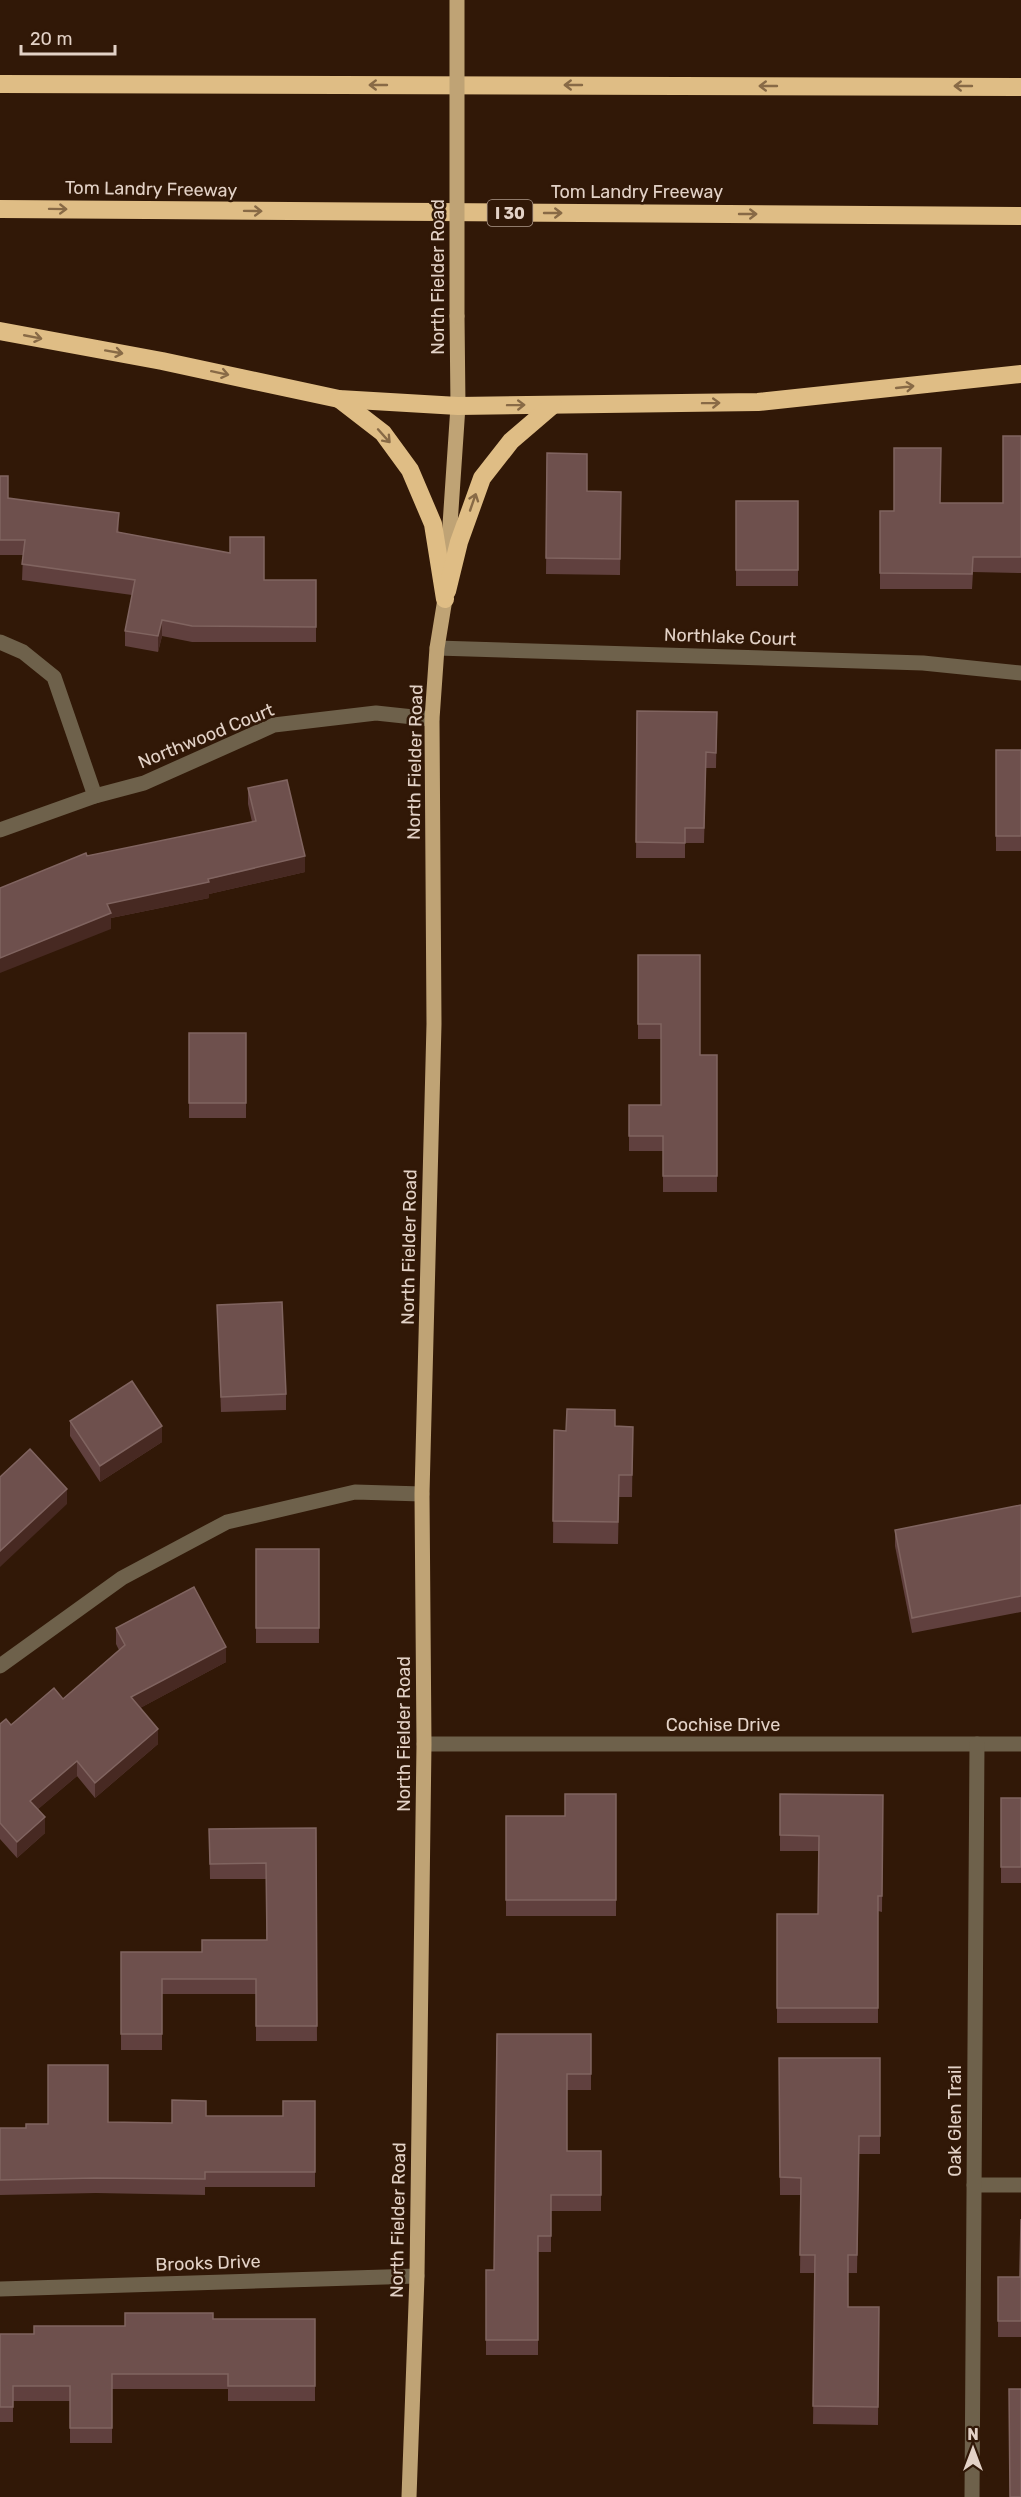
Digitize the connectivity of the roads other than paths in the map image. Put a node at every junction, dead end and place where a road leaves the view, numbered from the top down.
1 (457, 0) edge
2 (0, 84) edge
3 (1021, 87) edge
4 (0, 209) edge
5 (1021, 216) edge
6 (0, 331) edge
7 (1021, 374) edge
8 (339, 399) junction
9 (553, 405) junction
10 (458, 406) junction
11 (445, 599) junction
12 (0, 642) edge
13 (437, 648) junction
14 (1021, 673) edge
15 (432, 719) junction
16 (95, 796) junction
17 (0, 830) edge
18 (422, 1494) junction
19 (0, 1666) edge
20 (424, 1744) junction
21 (977, 1744) junction
22 (1021, 1744) edge
23 (974, 2185) junction
24 (1021, 2185) edge
25 (417, 2276) junction
26 (0, 2289) edge
27 (410, 2497) edge
28 (972, 2497) edge

1 - 10 main road, North Fielder Road, bridge
3 -> 2 highway
4 -> 5 highway, Tom Landry Freeway / I 30
6 -> 8 highway
9 -> 7 highway
8 - 10 highway
8 -> 11 highway
10 -> 9 highway
11 -> 9 highway
10 - 11 main road, North Fielder Road
11 - 13 main road, North Fielder Road
12 - 16 street
13 - 14 street, Northlake Court
13 - 15 main road, North Fielder Road
15 - 16 street, Northwood Court
15 - 18 main road, North Fielder Road
16 - 17 street, Northwood Court
18 - 19 street
18 - 20 main road, North Fielder Road
20 - 21 street, Cochise Drive
20 - 25 main road, North Fielder Road
21 - 22 street, Cochise Drive
21 - 23 street, Oak Glen Trail
23 - 24 street
23 - 28 street, Oak Glen Trail
25 - 26 street, Brooks Drive
25 - 27 main road, North Fielder Road

